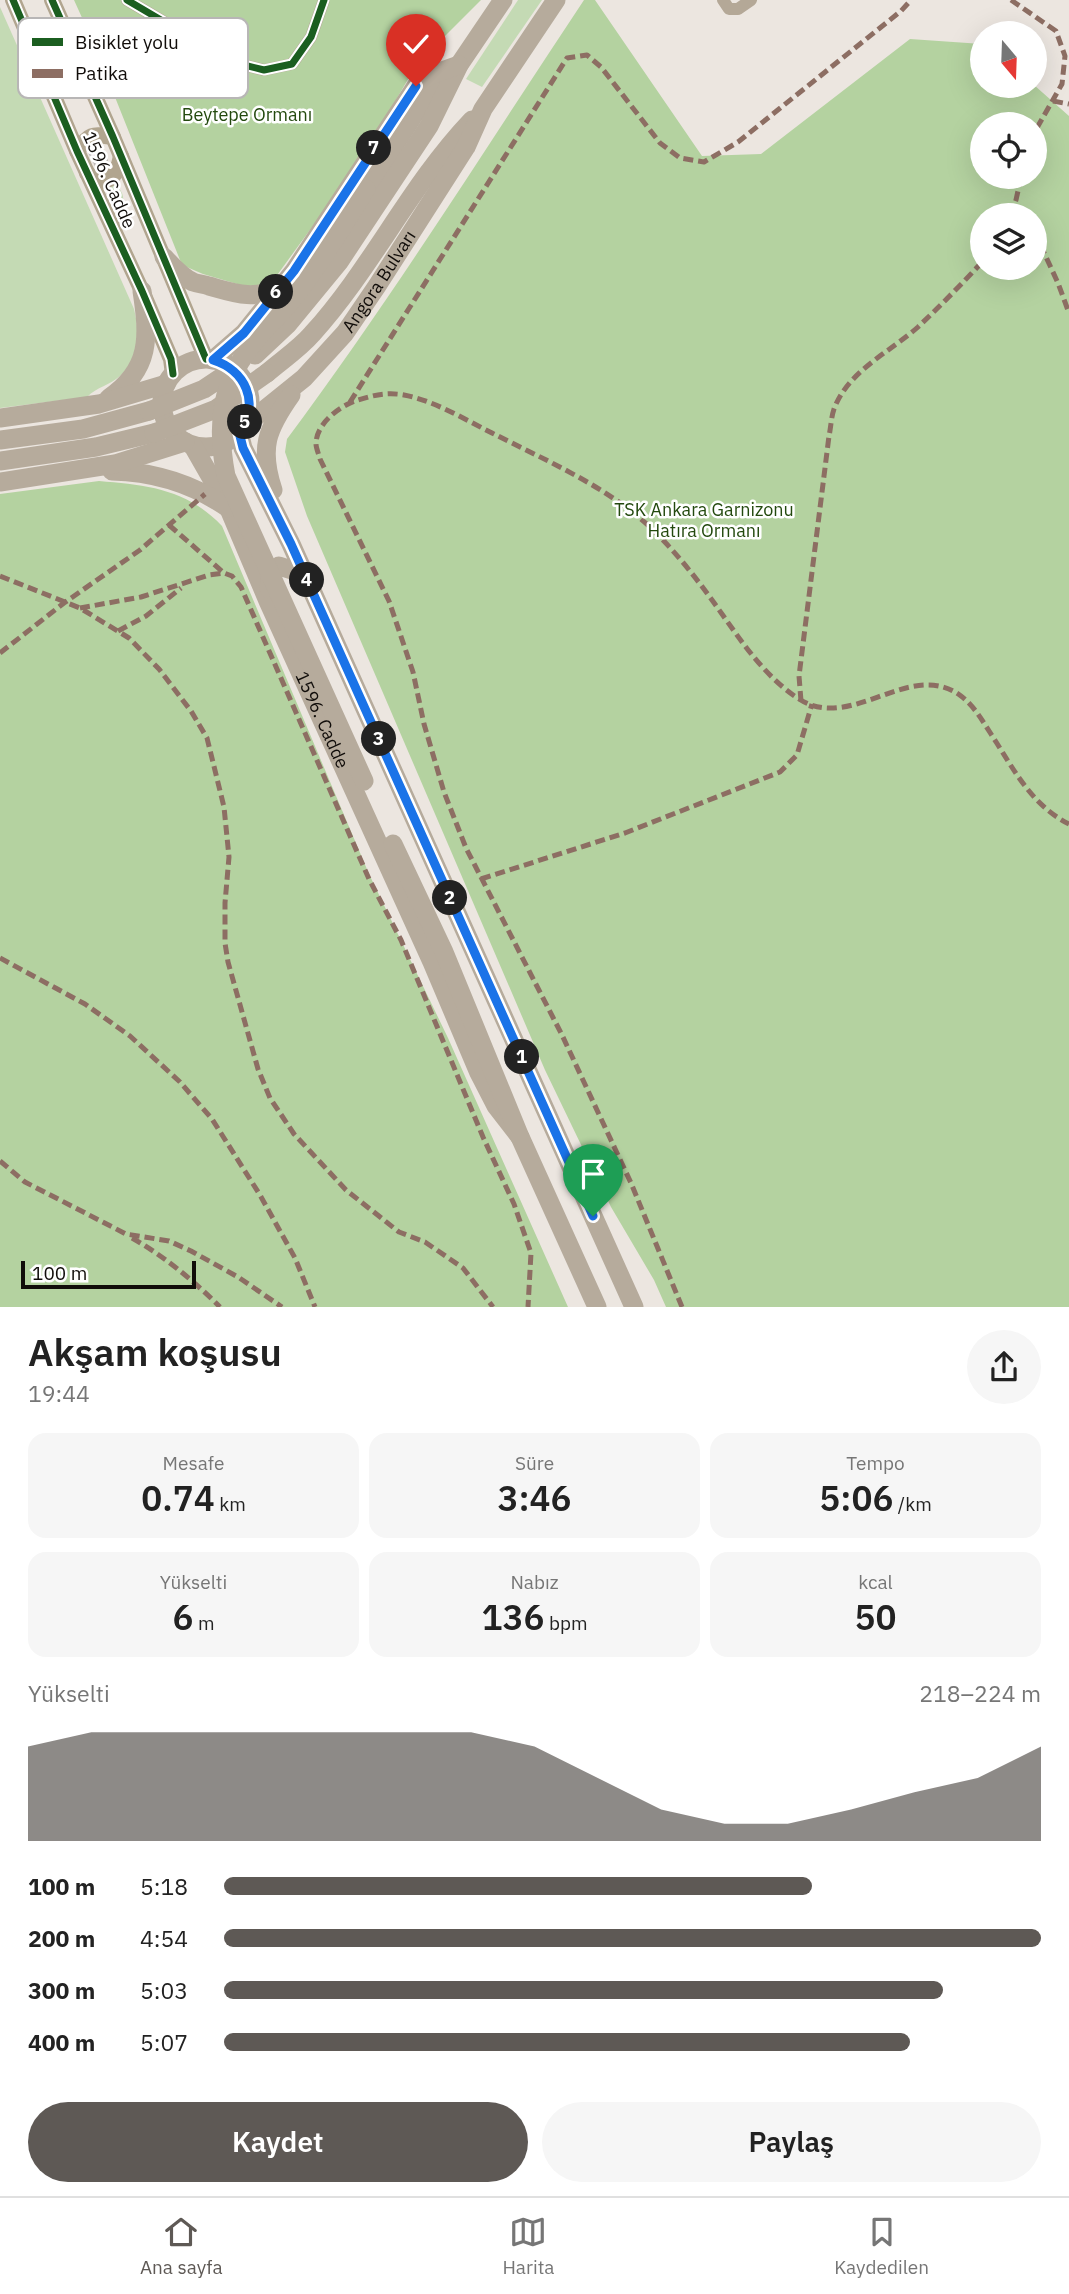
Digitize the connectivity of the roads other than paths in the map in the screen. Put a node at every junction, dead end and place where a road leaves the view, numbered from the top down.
1 (13, 0) edge
2 (52, 0) edge
3 (127, 0) edge
4 (324, 0) edge
5 (503, 0) edge
6 (556, 0) edge
7 (723, 0) edge
8 (751, 0) edge
9 (21, 18) edge
10 (60, 18) edge
11 (157, 18) edge
12 (458, 65) junction
13 (248, 66) edge
14 (56, 98) edge
15 (95, 98) edge
16 (483, 109) junction
17 (113, 138) junction
18 (77, 151) junction
19 (121, 156) junction
20 (87, 173) junction
21 (164, 257) junction
22 (282, 285) junction
23 (142, 291) junction
24 (244, 333) junction
25 (210, 360) junction
26 (169, 379) junction
27 (297, 383) junction
28 (99, 404) junction
29 (0, 418) edge
30 (234, 430) junction
31 (0, 440) edge
32 (189, 444) junction
33 (0, 461) edge
34 (83, 470) junction
35 (0, 482) edge
36 (229, 509) junction
37 (291, 544) junction
38 (309, 583) junction
39 (268, 601) junction
40 (520, 1137) junction
41 (597, 1307) edge
42 (634, 1307) edge

1 - 9 main road, 1596. Cadde
2 - 10 main road, 1596. Cadde
3 - 11 street
4 - 13 street
5 - 12 main road
6 - 16 main road, Angora Bulvarı
7 - 8 street
12 - 22 main road
12 - 30 main road, bridge
12 - 31 main road, bridge
14 - 18 main road, 1596. Cadde
15 - 17 main road, 1596. Cadde
16 - 27 main road, Angora Bulvarı
16 - 33 main road, Angora Bulvarı, bridge
17 - 18 main road
17 - 19 main road, 1596. Cadde
18 - 20 main road, 1596. Cadde
19 - 20 main road
19 - 21 main road, 1596. Cadde
20 - 23 main road, 1596. Cadde
21 - 22 main road
21 - 25 main road, 1596. Cadde
22 - 24 main road
23 - 26 main road, 1596. Cadde
23 - 28 main road
24 - 25 main road
24 - 27 main road
25 - 26 main road
25 - 30 main road, 1596. Cadde
26 - 28 main road
26 - 32 main road, 1596. Cadde
27 - 30 main road, Angora Bulvarı
27 - 37 main road
28 - 29 main road
30 - 32 main road, Angora Bulvarı
30 - 37 main road, 1596. Cadde
30 - 40 main road, 1596. Cadde, bridge
32 - 34 main road, Angora Bulvarı
32 - 36 main road, 1596. Cadde
34 - 35 main road
34 - 36 main road
36 - 39 main road, 1596. Cadde
37 - 38 main road, 1596. Cadde
38 - 39 main road
38 - 42 main road, 1596. Cadde
39 - 40 main road, 1596. Cadde
40 - 41 main road, 1596. Cadde

